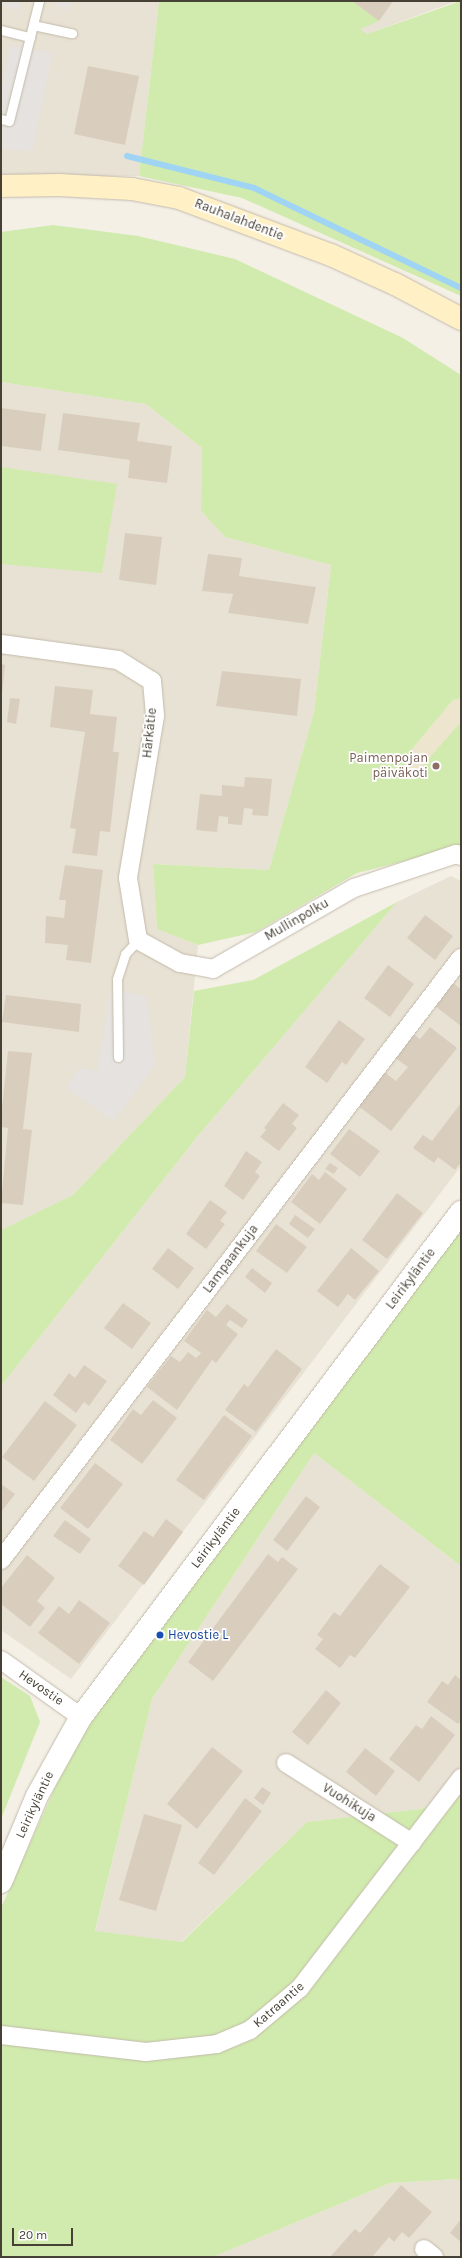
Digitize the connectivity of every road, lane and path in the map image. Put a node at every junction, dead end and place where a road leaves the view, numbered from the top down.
1 (39, 1) edge
2 (33, 25) junction
3 (1, 30) edge
4 (72, 33) dead end
5 (30, 37) junction
6 (1, 119) edge
7 (1, 186) edge
8 (461, 319) edge
9 (1, 644) edge
10 (461, 856) edge
11 (138, 940) junction
12 (461, 958) edge
13 (118, 1057) dead end
14 (461, 1212) edge
15 (1, 1560) edge
16 (1, 1660) edge
17 (81, 1717) junction
18 (286, 1763) dead end
19 (461, 1778) edge
20 (412, 1842) junction
21 (1, 1882) edge
22 (1, 2035) edge

1 - 2 lane
2 - 4 lane
2 - 5 lane
3 - 5 lane
5 - 6 lane
7 - 8 main road, Rauhalahdentie
9 - 11 street, Härkätie
10 - 11 street, Mullinpolku
11 - 13 lane
12 - 15 street, Lampaankuja
14 - 17 street, Leirikyläntie
16 - 17 street, Hevostie
17 - 21 street, Leirikyläntie
18 - 20 street, Vuohikuja
19 - 20 street, Katraantie
20 - 22 street, Katraantie

